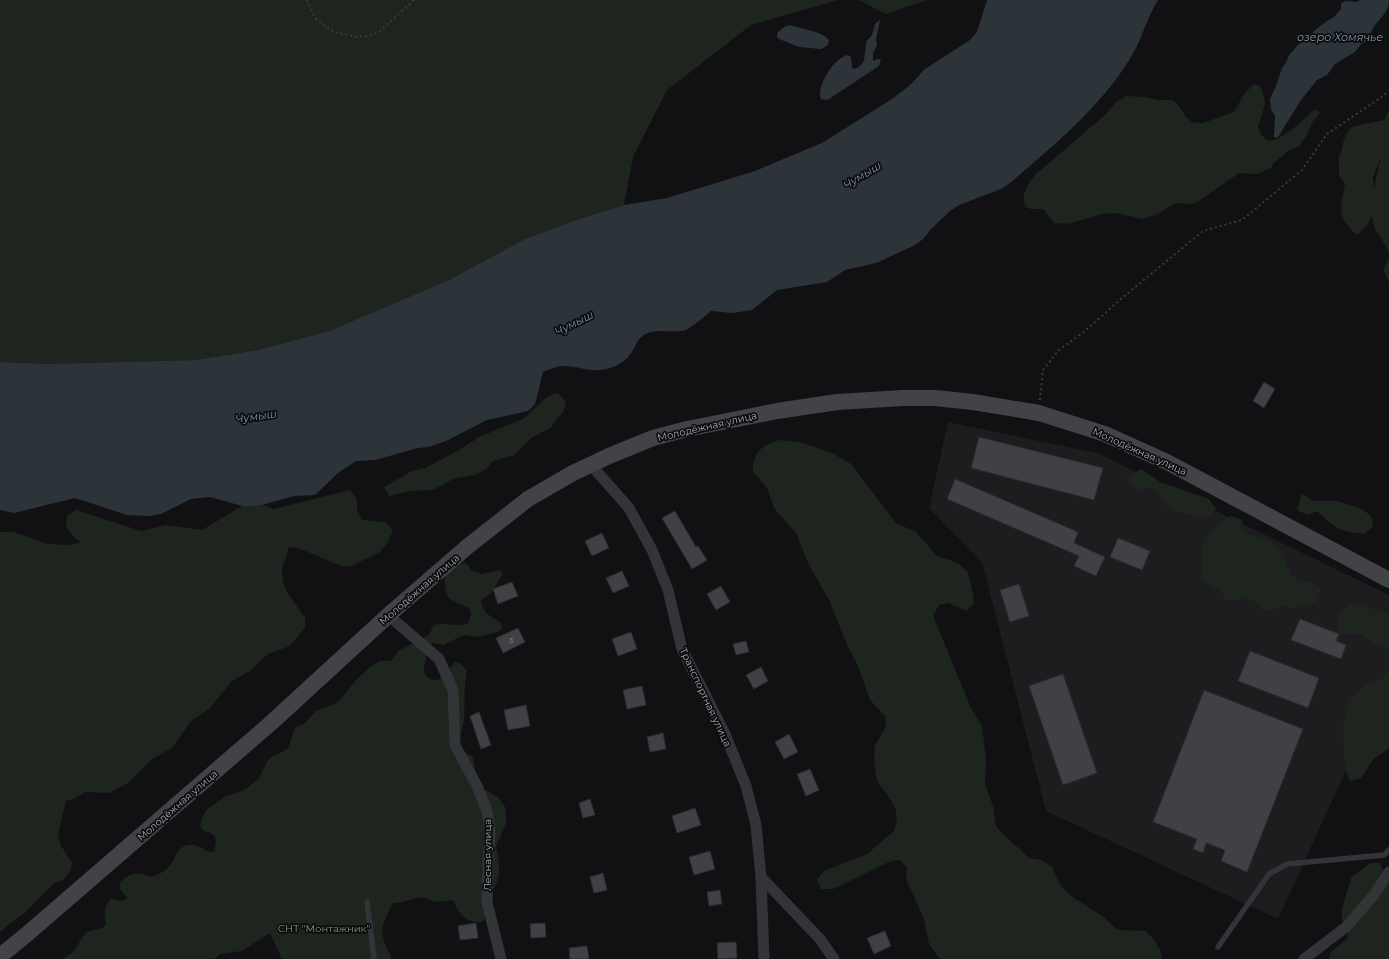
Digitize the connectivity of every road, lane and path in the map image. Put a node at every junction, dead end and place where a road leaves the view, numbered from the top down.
1 (307, 0) edge
2 (414, 0) edge
3 (1389, 91) edge
4 (1039, 413) junction
5 (591, 465) junction
6 (1389, 580) edge
7 (388, 615) junction
8 (1389, 850) edge
9 (1389, 872) edge
10 (761, 877) junction
11 (367, 902) dead end
12 (1218, 947) dead end
13 (0, 956) edge
14 (374, 959) edge
15 (501, 959) edge
16 (764, 959) edge
17 (834, 959) edge
18 (1304, 959) edge

1 - 2 path
3 - 4 path
4 - 5 street, Молодёжная улица
4 - 6 street, Молодёжная улица
5 - 7 street, Молодёжная улица
5 - 10 street, Транспортная улица
7 - 13 street, Молодёжная улица
7 - 15 street, Лесная улица
8 - 12 lane
9 - 18 street
10 - 16 street, Транспортная улица
10 - 17 street
11 - 14 lane

